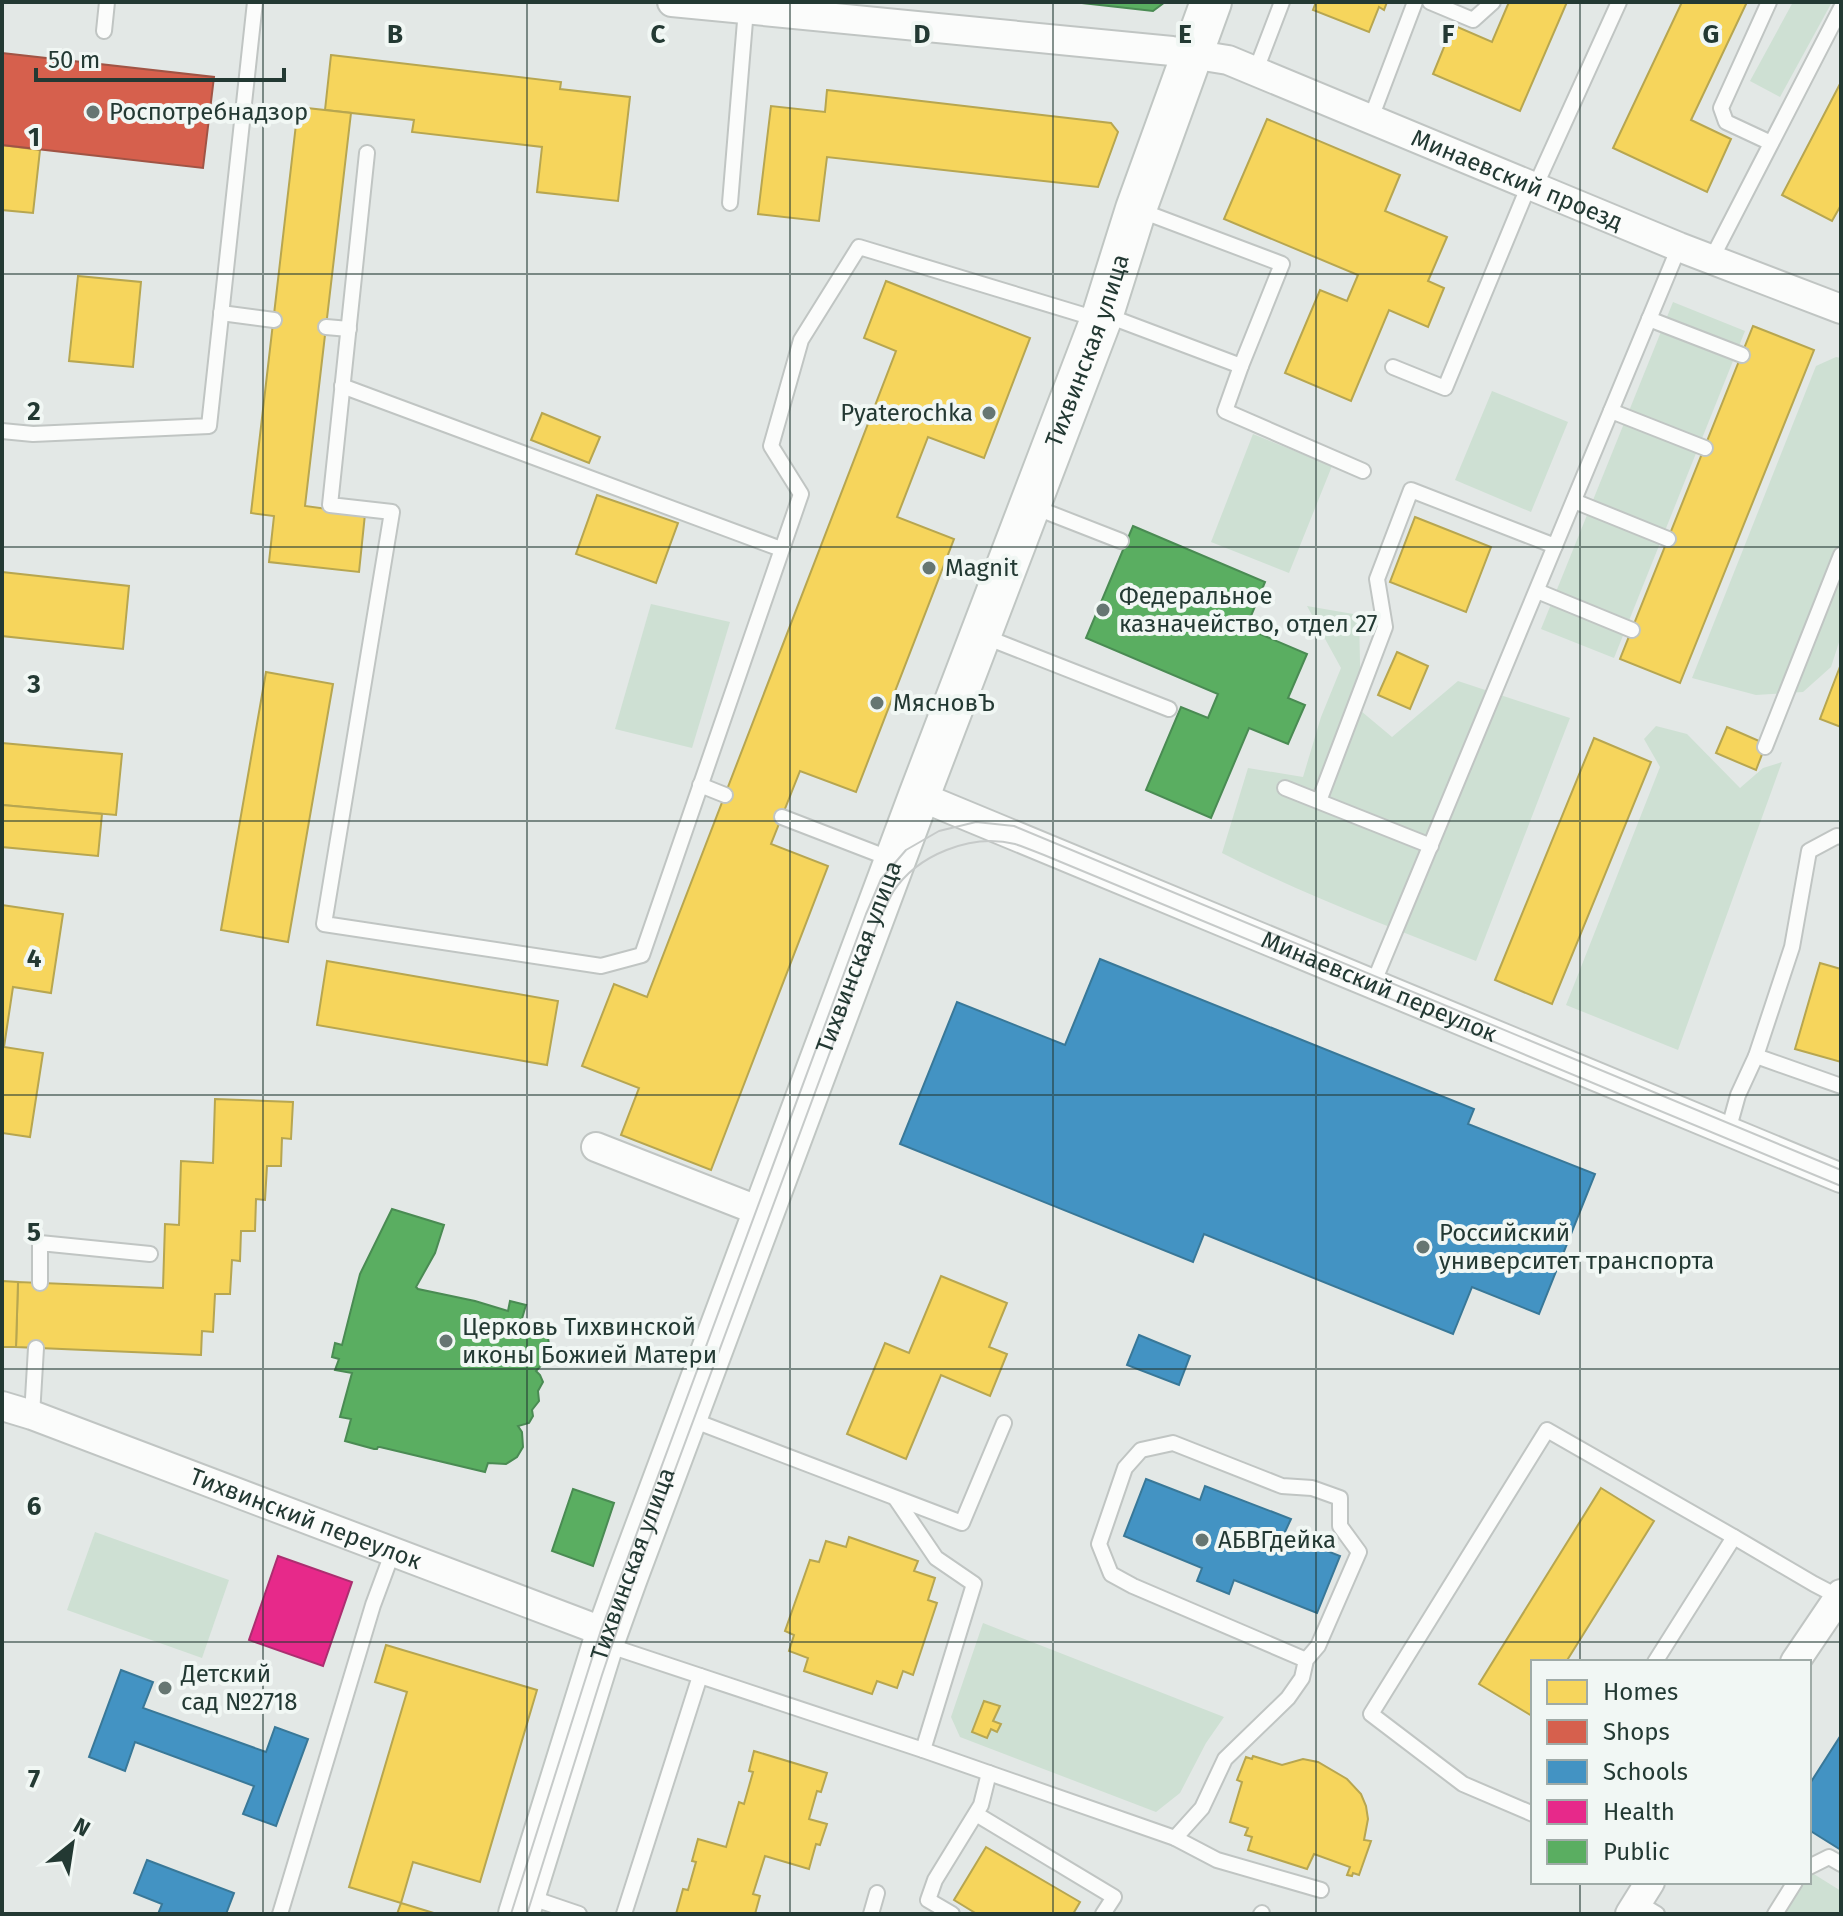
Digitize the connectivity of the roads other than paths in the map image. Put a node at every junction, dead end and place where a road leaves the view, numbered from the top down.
1 (107, 2) edge
2 (255, 2) edge
3 (672, 2) edge
4 (1211, 2) edge
5 (1282, 2) edge
6 (1415, 2) edge
7 (1430, 2) edge
8 (1493, 2) edge
9 (1619, 2) edge
10 (1769, 2) edge
11 (718, 4) edge
12 (1841, 8) edge
13 (746, 9) junction
14 (815, 9) edge
15 (104, 31) dead end
16 (1193, 54) junction
17 (1256, 70) junction
18 (1371, 118) junction
19 (1771, 143) junction
20 (367, 153) dead end
21 (1532, 186) junction
22 (730, 203) dead end
23 (1136, 209) junction
24 (1679, 247) junction
25 (1711, 260) junction
26 (1839, 305) edge
27 (221, 313) junction
28 (1102, 317) junction
29 (1649, 319) junction
30 (274, 320) dead end
31 (326, 327) dead end
32 (349, 329) junction
33 (1742, 355) dead end
34 (1241, 366) junction
35 (1393, 367) dead end
36 (342, 386) junction
37 (1611, 411) junction
38 (2, 431) edge
39 (1705, 448) dead end
40 (1363, 471) dead end
41 (1574, 501) junction
42 (1030, 505) junction
43 (1668, 539) dead end
44 (1121, 541) dead end
45 (1555, 546) junction
46 (781, 549) junction
47 (1841, 555) edge
48 (1537, 591) junction
49 (1632, 630) dead end
50 (980, 635) junction
51 (1169, 709) dead end
52 (1765, 747) dead end
53 (700, 785) junction
54 (1285, 788) dead end
55 (725, 795) dead end
56 (919, 796) junction
57 (1319, 801) junction
58 (782, 817) dead end
59 (1841, 837) edge
60 (1431, 846) junction
61 (896, 860) junction
62 (1373, 984) junction
63 (1756, 1056) junction
64 (1841, 1086) edge
65 (1728, 1131) junction
66 (596, 1147) dead end
67 (1841, 1178) edge
68 (762, 1212) junction
69 (150, 1254) dead end
70 (40, 1283) dead end
71 (36, 1348) dead end
72 (2, 1406) edge
73 (32, 1415) junction
74 (686, 1418) junction
75 (1004, 1423) dead end
76 (896, 1499) junction
77 (1734, 1537) junction
78 (393, 1551) junction
79 (1840, 1595) edge
80 (605, 1638) junction
81 (1306, 1660) junction
82 (1656, 1660) edge
83 (1796, 1660) edge
84 (700, 1676) junction
85 (923, 1750) junction
86 (989, 1773) junction
87 (1531, 1813) edge
88 (976, 1814) junction
89 (1175, 1838) junction
90 (1841, 1864) edge
91 (1811, 1866) edge
92 (1794, 1884) edge
93 (1321, 1890) dead end
94 (877, 1893) dead end
95 (522, 1905) edge
96 (280, 1914) edge
97 (579, 1914) edge
98 (624, 1914) edge
99 (871, 1914) edge
100 (952, 1914) edge
101 (1103, 1914) edge
102 (1775, 1914) edge

1 - 15 lane
2 - 27 lane
3 - 11 street, Минаевский проезд
4 - 16 street, Тихвинская улица
5 - 17 lane
6 - 18 lane
7 - 8 lane
9 - 21 lane
10 - 19 lane
11 - 13 street, Минаевский проезд
12 - 19 lane
13 - 14 street, Минаевский проезд
13 - 22 lane
14 - 16 street, Минаевский проезд
16 - 17 street, Минаевский проезд
16 - 23 street, Тихвинская улица
17 - 18 street, Минаевский проезд
18 - 21 street, Минаевский проезд
19 - 25 lane
20 - 32 lane
21 - 24 street, Минаевский проезд
21 - 35 lane
23 - 28 street, Тихвинская улица
23 - 34 lane
24 - 25 street, Минаевский проезд
24 - 29 lane
25 - 26 street, Минаевский проезд
27 - 30 lane
27 - 38 lane
28 - 34 lane
28 - 42 street, Тихвинская улица
28 - 46 lane
29 - 33 lane
29 - 37 lane
31 - 32 lane
32 - 36 lane
34 - 40 lane
36 - 46 lane
36 - 53 lane
37 - 39 lane
37 - 41 lane
41 - 43 lane
41 - 45 lane
42 - 44 lane
42 - 50 street, Тихвинская улица
45 - 48 lane
45 - 57 lane
46 - 53 lane
47 - 52 lane
48 - 49 lane
48 - 60 lane
50 - 51 lane
50 - 56 street, Тихвинская улица
53 - 55 lane
54 - 57 lane
56 - 61 street, Тихвинская улица
56 - 62 street, Минаевский переулок
57 - 60 lane
58 - 61 lane
59 - 63 lane
60 - 62 lane
61 - 68 street, Тихвинская улица
62 - 65 street, Минаевский переулок
63 - 64 lane
63 - 65 lane
65 - 67 street, Минаевский переулок
66 - 68 street
68 - 74 street, Тихвинская улица
69 - 70 lane
71 - 73 lane
72 - 73 street, Тихвинский переулок
73 - 78 street, Тихвинский переулок
74 - 76 lane
74 - 80 street, Тихвинская улица
75 - 76 lane
76 - 85 lane
77 - 79 lane
77 - 82 lane
77 - 87 lane
78 - 80 street, Тихвинский переулок
78 - 96 lane
79 - 83 street
80 - 84 lane
80 - 95 street, Тихвинская улица
81 - 81 lane
81 - 89 lane
84 - 85 lane
84 - 98 lane
85 - 86 lane
86 - 88 lane
86 - 89 lane
88 - 100 lane
88 - 101 lane
89 - 93 lane
90 - 91 lane
92 - 102 lane
94 - 99 lane
95 - 97 lane

